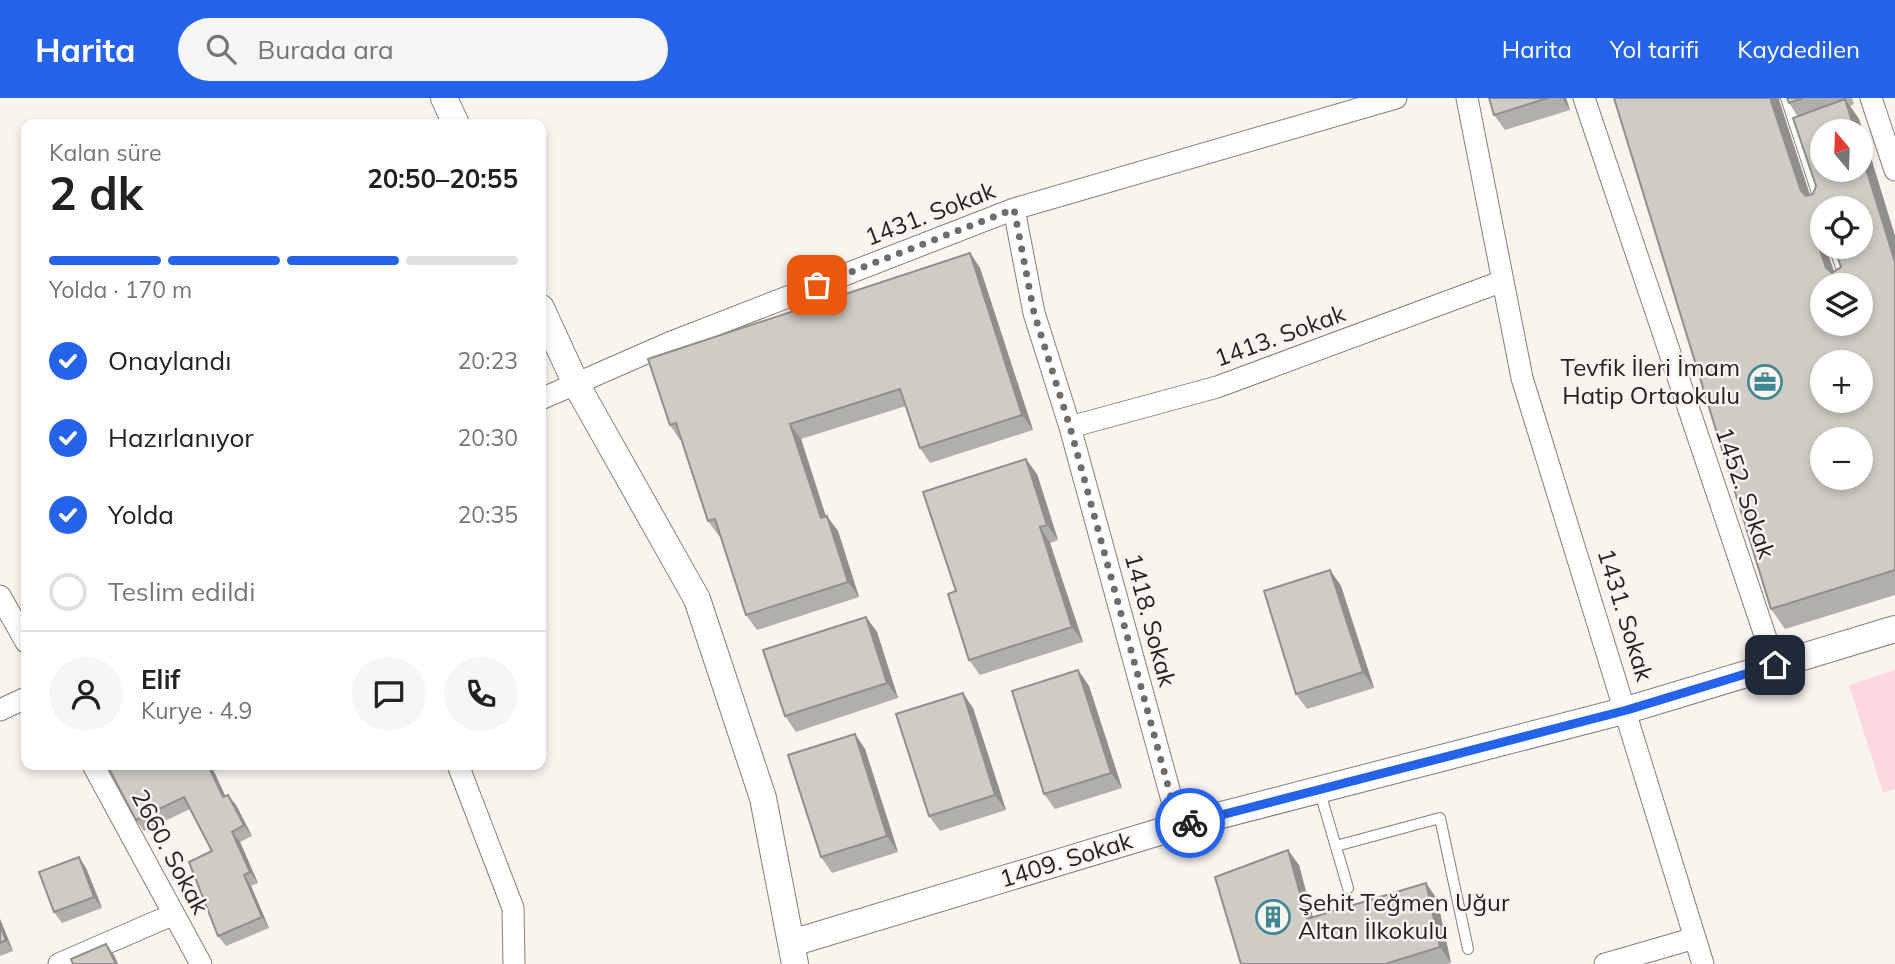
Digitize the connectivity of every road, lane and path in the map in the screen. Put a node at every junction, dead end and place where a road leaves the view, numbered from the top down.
1 (444, 98) edge
2 (1395, 98) edge
3 (1467, 98) edge
4 (1584, 98) edge
5 (1786, 98) edge
6 (1869, 105) edge
7 (454, 119) edge
8 (1810, 129) edge
9 (1798, 133) junction
10 (1895, 170) edge
11 (1818, 196) edge
12 (1014, 209) junction
13 (1503, 281) junction
14 (546, 319) edge
15 (576, 384) junction
16 (546, 397) edge
17 (1070, 427) junction
18 (0, 596) edge
19 (1895, 629) edge
20 (21, 633) edge
21 (1775, 665) junction
22 (21, 700) edge
23 (0, 710) edge
24 (1627, 710) junction
25 (96, 770) edge
26 (460, 770) edge
27 (1319, 789) junction
28 (1179, 826) junction
29 (1336, 846) junction
30 (1348, 888) dead end
31 (174, 914) junction
32 (1695, 938) junction
33 (1468, 949) dead end
34 (793, 953) edge
35 (59, 964) edge
36 (201, 964) edge
37 (514, 964) edge
38 (1605, 964) edge
39 (1703, 964) edge

1 - 7 street
2 - 12 street
3 - 13 street, 1431. Sokak
4 - 21 street, 1452. Sokak
5 - 9 lane
6 - 10 street
8 - 9 lane
9 - 11 lane
12 - 15 street, 1431. Sokak
12 - 17 street, 1431. Sokak
13 - 17 street, 1413. Sokak
13 - 24 street, 1431. Sokak
14 - 15 street
15 - 16 street, 1431. Sokak
15 - 34 street
17 - 28 street, 1418. Sokak
18 - 20 street
19 - 21 street, 1409. Sokak
21 - 24 street, 1409. Sokak
22 - 23 street
24 - 27 street, 1409. Sokak
24 - 32 street, 1431. Sokak
25 - 31 street, 2660. Sokak
26 - 37 street
27 - 28 street, 1409. Sokak
27 - 29 lane
28 - 34 street, 1409. Sokak
29 - 30 lane
29 - 33 lane
31 - 35 street
31 - 36 street, 2660. Sokak
32 - 38 street
32 - 39 street, 1431. Sokak

